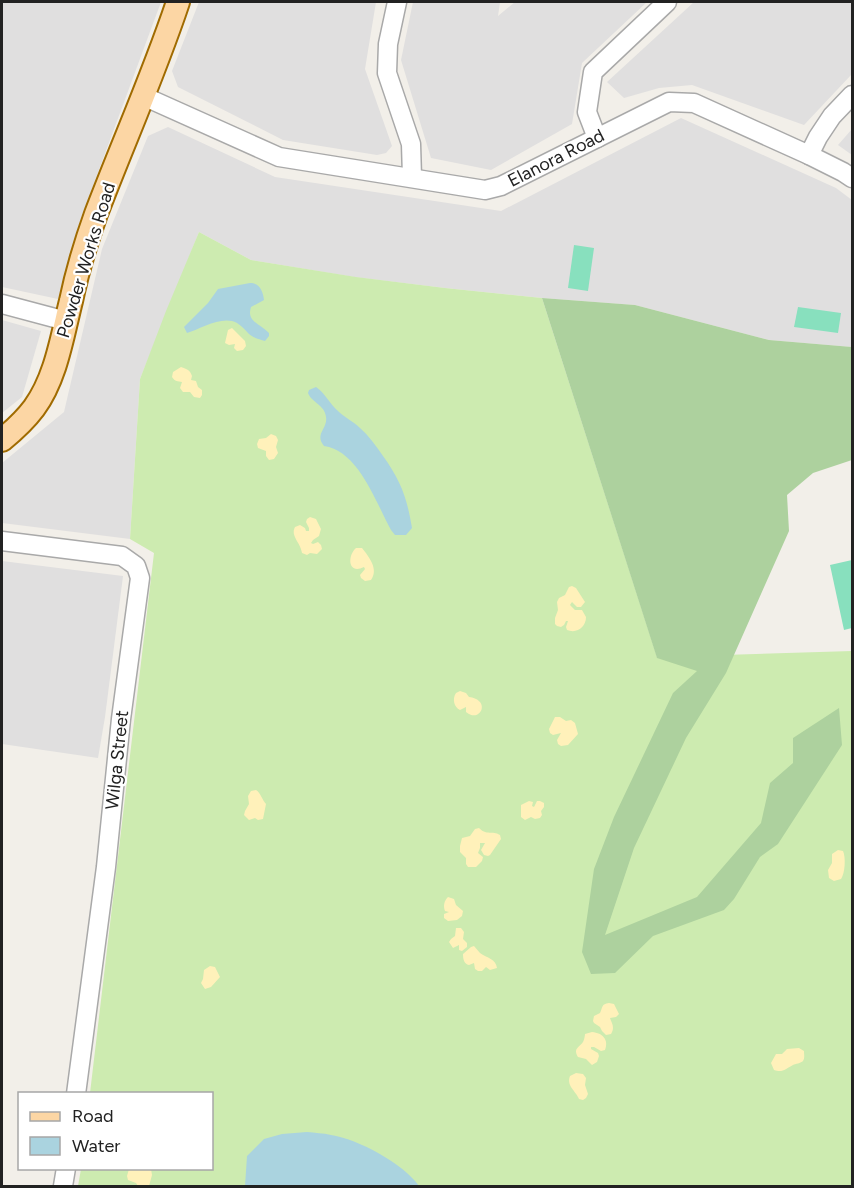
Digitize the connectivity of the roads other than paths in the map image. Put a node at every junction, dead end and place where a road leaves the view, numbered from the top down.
1 (178, 2) edge
2 (397, 2) edge
3 (667, 2) edge
4 (852, 95) edge
5 (144, 96) junction
6 (597, 138) junction
7 (809, 155) junction
8 (412, 177) junction
9 (852, 178) edge
10 (2, 304) edge
11 (66, 321) junction
12 (2, 440) edge
13 (2, 541) edge
14 (76, 1092) edge
15 (66, 1170) edge
16 (63, 1186) edge

1 - 5 main road, Powder Works Road
2 - 8 street
3 - 6 street
4 - 7 street
5 - 8 street, Elanora Road
5 - 11 main road, Powder Works Road
6 - 7 street, Elanora Road
6 - 8 street, Elanora Road
7 - 9 street, Elanora Road
10 - 11 street
11 - 12 main road, Powder Works Road
13 - 14 street, Wilga Street
15 - 16 street

